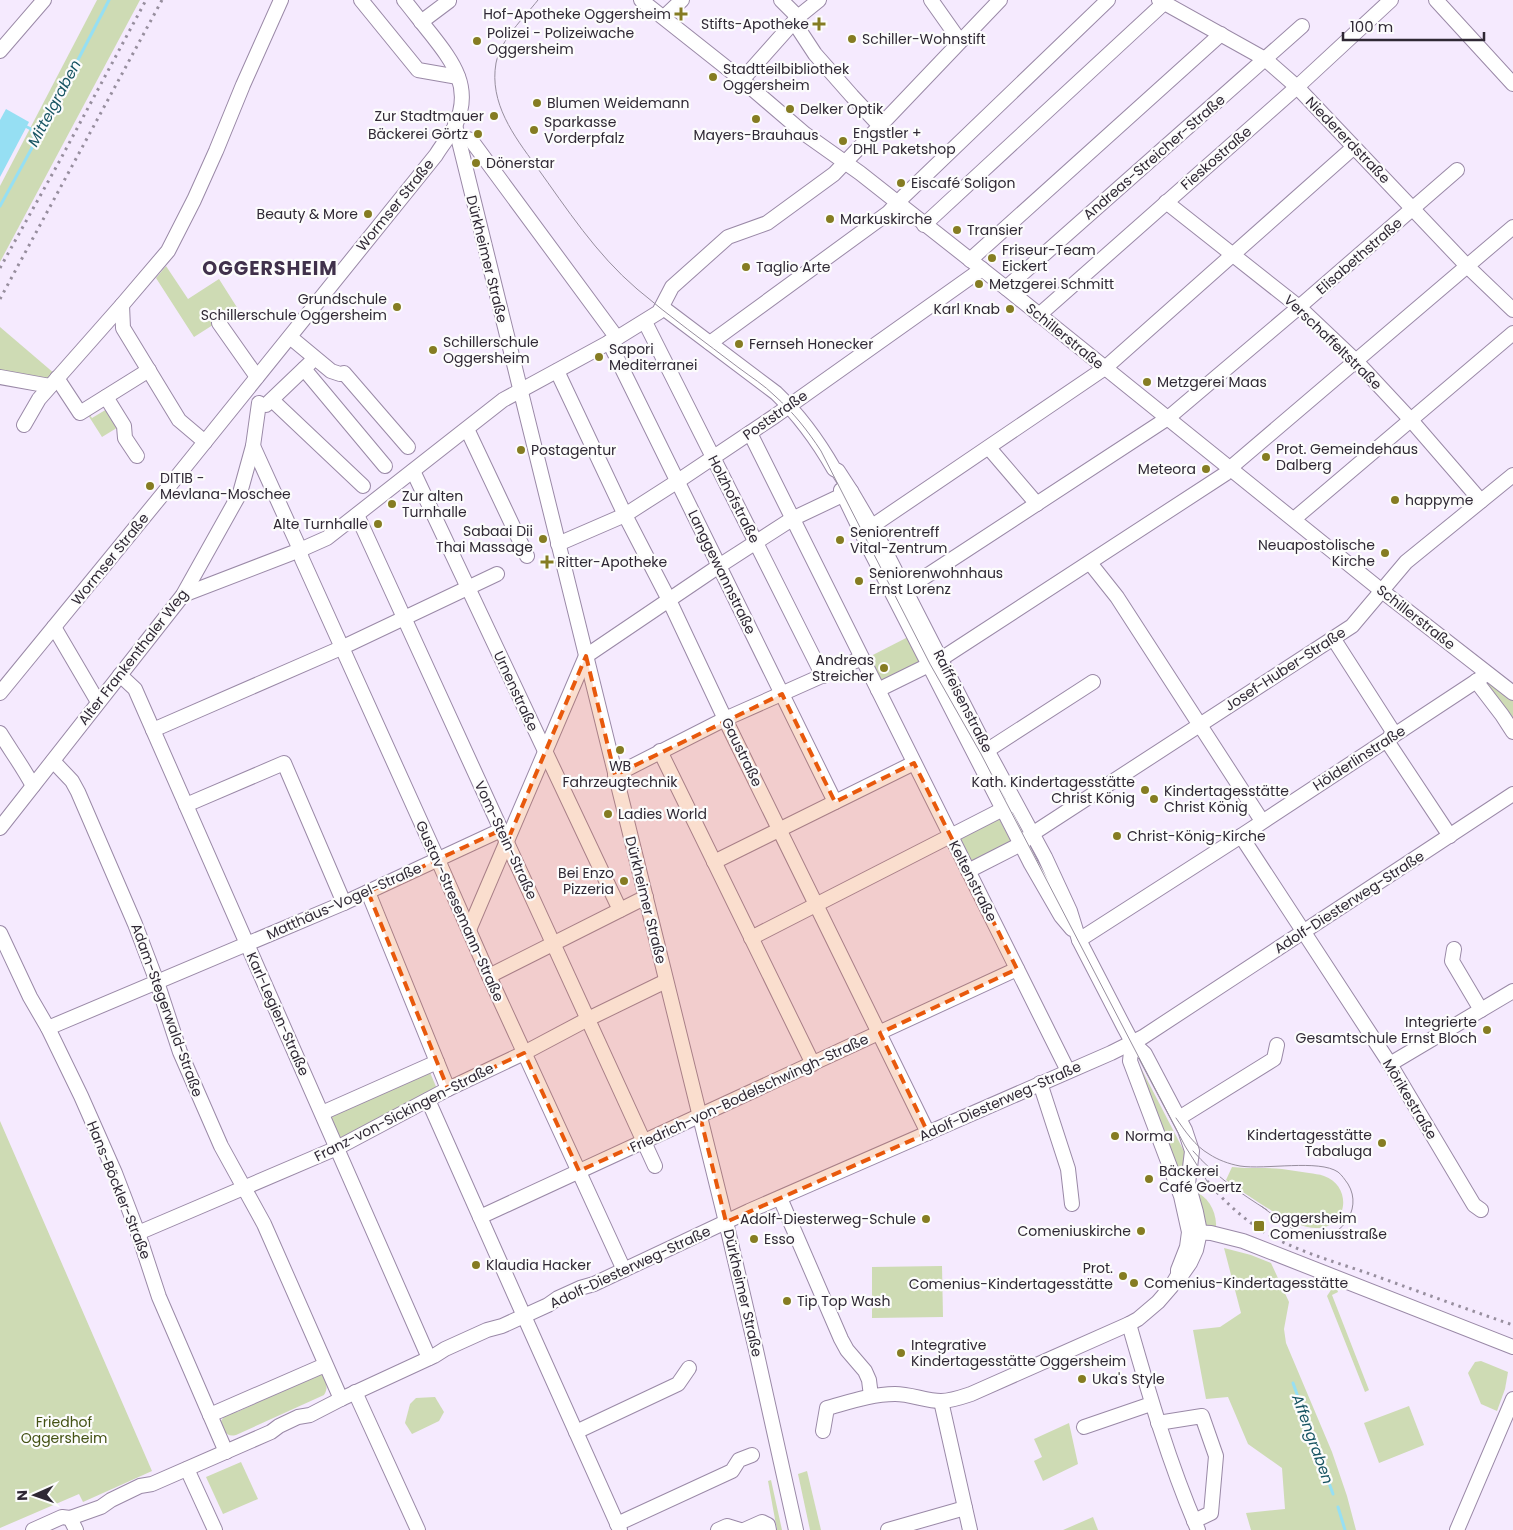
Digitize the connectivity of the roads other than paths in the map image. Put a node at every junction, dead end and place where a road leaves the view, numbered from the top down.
1 (44, 0) edge
2 (282, 0) edge
3 (361, 0) edge
4 (404, 0) edge
5 (641, 0) edge
6 (682, 0) edge
7 (781, 0) edge
8 (818, 0) edge
9 (931, 0) edge
10 (1000, 0) edge
11 (1108, 0) edge
12 (1391, 0) edge
13 (1436, 0) edge
14 (448, 1) edge
15 (1162, 2) edge
16 (664, 17) junction
17 (796, 20) junction
18 (421, 22) junction
19 (1302, 26) dead end
20 (1221, 34) junction
21 (960, 41) junction
22 (0, 50) edge
23 (1265, 59) junction
24 (458, 77) junction
25 (742, 80) junction
26 (1513, 84) edge
27 (1297, 87) junction
28 (880, 126) junction
29 (456, 131) junction
30 (1354, 147) junction
31 (436, 155) junction
32 (464, 162) junction
33 (846, 163) junction
34 (1458, 170) dead end
35 (900, 200) junction
36 (1166, 202) junction
37 (1413, 209) junction
38 (928, 221) junction
39 (1513, 227) edge
40 (1234, 255) junction
41 (976, 261) junction
42 (1467, 266) junction
43 (1006, 288) junction
44 (122, 305) junction
45 (662, 307) junction
46 (1300, 307) junction
47 (1513, 310) edge
48 (1039, 315) junction
49 (645, 322) junction
50 (220, 323) dead end
51 (1513, 333) edge
52 (290, 337) junction
53 (613, 340) junction
54 (710, 343) junction
55 (316, 358) junction
56 (1355, 360) junction
57 (1105, 368) junction
58 (304, 369) junction
59 (149, 370) junction
60 (557, 371) junction
61 (340, 374) junction
62 (0, 377) edge
63 (257, 377) junction
64 (54, 382) junction
65 (520, 390) junction
66 (246, 391) junction
67 (322, 391) junction
68 (106, 397) junction
69 (265, 401) junction
70 (789, 406) junction
71 (1168, 418) junction
72 (1410, 419) junction
73 (24, 425) dead end
74 (467, 429) junction
75 (750, 433) junction
76 (205, 442) junction
77 (252, 446) junction
78 (408, 447) dead end
79 (988, 448) junction
80 (137, 456) dead end
81 (713, 457) junction
82 (385, 466) dead end
83 (1231, 468) junction
84 (413, 471) junction
85 (1512, 477) edge
86 (678, 481) junction
87 (363, 486) dead end
88 (847, 493) junction
89 (1481, 501) junction
90 (1037, 504) junction
91 (357, 514) junction
92 (625, 515) junction
93 (792, 519) junction
94 (1294, 519) junction
95 (867, 530) junction
96 (756, 542) junction
97 (558, 544) junction
98 (300, 550) junction
99 (527, 556) dead end
100 (1090, 563) junction
101 (719, 566) junction
102 (497, 574) dead end
103 (468, 588) junction
104 (905, 590) junction
105 (1382, 591) junction
106 (183, 595) junction
107 (669, 600) junction
108 (404, 618) junction
109 (54, 627) junction
110 (1332, 638) junction
111 (341, 648) junction
112 (586, 656) junction
113 (862, 658) junction
114 (935, 662) junction
115 (120, 675) junction
116 (823, 676) junction
117 (1482, 677) junction
118 (1093, 682) dead end
119 (878, 690) junction
120 (0, 692) edge
121 (1513, 693) edge
122 (782, 694) junction
123 (98, 702) junction
124 (725, 719) junction
125 (1199, 724) junction
126 (153, 730) junction
127 (1513, 732) edge
128 (0, 733) edge
129 (1390, 738) junction
130 (660, 751) junction
131 (545, 752) junction
132 (982, 754) junction
133 (53, 761) junction
134 (914, 764) junction
135 (615, 774) junction
136 (33, 786) junction
137 (1513, 794) edge
138 (836, 802) junction
139 (186, 806) junction
140 (1009, 806) junction
141 (1262, 821) junction
142 (0, 828) edge
143 (780, 830) junction
144 (1032, 834) junction
145 (504, 836) junction
146 (951, 836) junction
147 (1241, 836) junction
148 (1450, 836) junction
149 (1021, 844) junction
150 (438, 860) junction
151 (714, 862) junction
152 (968, 871) junction
153 (368, 892) junction
154 (646, 897) junction
155 (344, 902) junction
156 (817, 904) junction
157 (620, 910) junction
158 (469, 930) junction
159 (1304, 932) junction
160 (0, 933) edge
161 (1078, 934) junction
162 (751, 938) junction
163 (247, 944) junction
164 (554, 945) junction
165 (1454, 949) dead end
166 (1018, 970) junction
167 (489, 976) junction
168 (666, 981) junction
169 (157, 982) junction
170 (1513, 991) edge
171 (1481, 1010) junction
172 (588, 1019) junction
173 (48, 1028) junction
174 (880, 1033) junction
175 (1132, 1042) junction
176 (1277, 1045) dead end
177 (524, 1053) junction
178 (437, 1062) junction
179 (813, 1064) junction
180 (1390, 1064) junction
181 (1068, 1071) junction
182 (1040, 1083) junction
183 (448, 1089) junction
184 (428, 1100) junction
185 (322, 1113) junction
186 (700, 1116) junction
187 (1180, 1118) junction
188 (928, 1133) junction
189 (644, 1142) junction
190 (336, 1148) junction
191 (655, 1166) dead end
192 (579, 1171) junction
193 (245, 1188) junction
194 (780, 1198) junction
195 (1072, 1204) dead end
196 (1481, 1210) dead end
197 (480, 1217) junction
198 (726, 1222) junction
199 (1194, 1232) junction
200 (138, 1233) junction
201 (702, 1233) junction
202 (732, 1245) junction
203 (624, 1270) junction
204 (524, 1316) junction
205 (1129, 1324) junction
206 (1513, 1347) edge
207 (429, 1358) junction
208 (325, 1365) junction
209 (689, 1368) dead end
210 (356, 1392) junction
211 (872, 1396) junction
212 (341, 1399) junction
213 (941, 1401) junction
214 (1151, 1404) junction
215 (1512, 1404) edge
216 (210, 1415) junction
217 (1158, 1423) junction
218 (1084, 1427) dead end
219 (823, 1431) dead end
220 (576, 1432) junction
221 (226, 1452) junction
222 (752, 1455) dead end
223 (187, 1469) junction
224 (965, 1508) junction
225 (73, 1524) edge
226 (1196, 1526) edge
227 (619, 1527) edge
228 (33, 1530) edge
229 (215, 1530) edge
230 (418, 1530) edge
231 (718, 1530) edge
232 (740, 1530) edge
233 (744, 1530) edge
234 (769, 1530) edge
235 (796, 1530) edge
236 (888, 1530) edge
237 (970, 1530) edge
238 (1457, 1530) edge

1 - 22 street
2 - 44 street
3 - 24 street
4 - 18 street
5 - 16 street, Schillerstraße
6 - 16 street
7 - 17 street
8 - 17 street
9 - 21 street
10 - 21 street
11 - 35 street
12 - 27 street, Fieskostraße
13 - 26 street
14 - 18 street
15 - 20 street, Niedererdstraße
15 - 38 street
16 - 25 street, Schillerstraße
17 - 25 street
17 - 28 street
18 - 24 street
19 - 23 street, Andreas-Streicher-Straße
20 - 23 street, Niedererdstraße
20 - 41 street, Poststraße
21 - 28 street
23 - 27 street, Niedererdstraße
23 - 43 street, Andreas-Streicher-Straße
24 - 29 street
25 - 33 street, Schillerstraße
27 - 30 street, Niedererdstraße
27 - 36 street, Fieskostraße
28 - 33 street
29 - 31 street, Wormser Straße
29 - 32 street, Dürkheimer Straße
29 - 53 street, Langgewannstraße
30 - 37 street, Niedererdstraße
30 - 40 street
31 - 32 street
31 - 52 street, Wormser Straße
32 - 65 street, Dürkheimer Straße
33 - 35 street, Schillerstraße
33 - 45 street
34 - 37 street, Elisabethstraße
35 - 38 street, Schillerstraße
35 - 54 street
36 - 40 street, Verschaffeltstraße
36 - 48 street, Fieskostraße
37 - 42 street, Niedererdstraße
37 - 46 street, Elisabethstraße
38 - 41 street, Schillerstraße
39 - 42 street
40 - 46 street, Verschaffeltstraße
40 - 57 street
41 - 43 street, Schillerstraße
41 - 70 street, Poststraße
42 - 47 street, Niedererdstraße
42 - 56 street
43 - 48 street, Schillerstraße
44 - 59 street
44 - 64 street
45 - 49 street
45 - 54 street, Raiffeisenstraße
46 - 56 street, Verschaffeltstraße
46 - 71 street, Elisabethstraße
48 - 57 street, Schillerstraße
49 - 53 street
49 - 81 street, Holzhofstraße
50 - 63 street
51 - 72 street
52 - 55 street
52 - 63 street, Wormser Straße
53 - 60 street
53 - 86 street, Langgewannstraße
54 - 70 street, Raiffeisenstraße
55 - 58 street
55 - 61 street
56 - 72 street, Verschaffeltstraße
56 - 83 street
57 - 71 street, Schillerstraße
57 - 79 street
58 - 67 street
58 - 69 street
59 - 68 street
59 - 76 street
60 - 65 street
60 - 92 street, Gaustraße
61 - 67 street
61 - 78 street
62 - 64 street
63 - 66 street, Wormser Straße
64 - 68 street
64 - 73 street
65 - 74 street
65 - 97 street, Dürkheimer Straße
66 - 69 street
66 - 76 street, Wormser Straße
67 - 82 street
68 - 80 street
69 - 77 street, Alter Frankenthaler Weg
69 - 87 street
70 - 75 street, Poststraße
70 - 88 street, Raiffeisenstraße
71 - 83 street, Schillerstraße
71 - 90 street, Elisabethstraße
72 - 89 street, Verschaffeltstraße
72 - 94 street
74 - 84 street
74 - 99 street
75 - 81 street, Poststraße
75 - 93 street, Keltenstraße
76 - 109 street, Wormser Straße
77 - 98 street, Gustav-Stresemann-Straße
77 - 106 street, Alter Frankenthaler Weg
79 - 90 street
79 - 95 street
81 - 86 street, Poststraße
81 - 96 street, Holzhofstraße
83 - 94 street, Schillerstraße
83 - 100 street
84 - 91 street
84 - 103 street, Urnenstraße
85 - 89 street, Josef-Huber-Straße
86 - 92 street, Poststraße
86 - 101 street, Langgewannstraße
88 - 93 street
88 - 95 street, Raiffeisenstraße
89 - 105 street, Josef-Huber-Straße
90 - 104 street, Elisabethstraße
91 - 98 street
91 - 108 street, Vom-Stein-Straße
92 - 97 street, Poststraße
92 - 107 street, Gaustraße
93 - 96 street
93 - 113 street, Keltenstraße
94 - 105 street, Schillerstraße
95 - 104 street, Raiffeisenstraße
95 - 114 street, Raiffeisenstraße
96 - 101 street
96 - 116 street, Holzhofstraße
97 - 112 street, Dürkheimer Straße
98 - 106 street
98 - 111 street, Gustav-Stresemann-Straße
100 - 114 street
100 - 125 street
101 - 107 street
101 - 122 street, Langgewannstraße
102 - 103 street
103 - 108 street
103 - 131 street, Urnenstraße
104 - 114 street, Raiffeisenstraße
105 - 110 street, Josef-Huber-Straße
105 - 117 street, Schillerstraße
106 - 115 street, Alter Frankenthaler Weg
107 - 112 street
107 - 124 street, Gaustraße
108 - 111 street
108 - 145 street, Vom-Stein-Straße
109 - 120 street, Wormser Straße
109 - 123 street
110 - 125 street, Josef-Huber-Straße
110 - 129 street
111 - 126 street
111 - 150 street, Gustav-Stresemann-Straße
112 - 131 street
112 - 135 street, Dürkheimer Straße
113 - 116 street
113 - 119 street, Keltenstraße
114 - 119 street
114 - 132 street, Raiffeisenstraße
115 - 123 street, Alter Frankenthaler Weg
115 - 126 street, Karl-Legien-Straße
116 - 122 street
117 - 121 street
117 - 127 street
117 - 129 street, Hölderlinstraße
118 - 132 street
119 - 134 street, Keltenstraße
122 - 124 street
122 - 138 street, Langgewannstraße
123 - 133 street, Alter Frankenthaler Weg
124 - 130 street
124 - 143 street, Gaustraße
125 - 141 street
125 - 144 street, Josef-Huber-Straße
126 - 139 street, Karl-Legien-Straße
128 - 136 street
129 - 141 street, Hölderlinstraße
129 - 148 street
130 - 135 street
130 - 151 street
131 - 145 street
131 - 157 street, Urnenstraße
132 - 140 street, Raiffeisenstraße
133 - 136 street, Alter Frankenthaler Weg
133 - 169 street, Adam-Stegerwald-Straße
134 - 138 street
134 - 146 street, Keltenstraße
135 - 154 street, Dürkheimer Straße
136 - 142 street, Alter Frankenthaler Weg
137 - 148 street, Adolf-Diesterweg-Straße
138 - 143 street
139 - 155 street
139 - 163 street, Karl-Legien-Straße
140 - 144 street, Raiffeisenstraße
140 - 146 street
140 - 149 street, Raiffeisenstraße
141 - 147 street, Hölderlinstraße
143 - 151 street
143 - 156 street, Gaustraße
144 - 149 street, Josef-Huber-Straße
144 - 161 street, Raiffeisenstraße
145 - 150 street, Matthäus-Vogel-Straße
145 - 158 street
145 - 164 street, Vom-Stein-Straße
146 - 152 street, Keltenstraße
146 - 156 street
147 - 159 street, Mörikestraße
147 - 161 street, Hölderlinstraße
148 - 159 street, Adolf-Diesterweg-Straße
149 - 152 street, Josef-Huber-Straße
149 - 161 street, Raiffeisenstraße
150 - 153 street, Matthäus-Vogel-Straße
150 - 158 street, Gustav-Stresemann-Straße
151 - 162 street
152 - 166 street, Keltenstraße
153 - 155 street, Matthäus-Vogel-Straße
153 - 178 street
154 - 157 street
154 - 168 street, Dürkheimer Straße
155 - 163 street, Matthäus-Vogel-Straße
156 - 162 street
156 - 174 street, Gaustraße
157 - 164 street
158 - 167 street, Gustav-Stresemann-Straße
159 - 175 street, Adolf-Diesterweg-Straße
159 - 180 street, Mörikestraße
160 - 173 street, Hans-Böckler-Straße
161 - 175 street, Raiffeisenstraße
162 - 179 street
163 - 169 street, Matthäus-Vogel-Straße
163 - 185 street, Karl-Legien-Straße
164 - 167 street
164 - 172 street, Vom-Stein-Straße
165 - 171 street
166 - 174 street, Friedrich-von-Bodelschwingh-Straße
166 - 181 street, Keltenstraße
167 - 177 street, Gustav-Stresemann-Straße
168 - 172 street, Franz-von-Sickingen-Straße
168 - 186 street, Dürkheimer Straße
169 - 173 street, Matthäus-Vogel-Straße
169 - 193 street, Adam-Stegerwald-Straße
170 - 171 street
171 - 180 street
172 - 177 street, Franz-von-Sickingen-Straße
172 - 189 street, Vom-Stein-Straße
173 - 200 street, Hans-Böckler-Straße
174 - 179 street, Friedrich-von-Bodelschwingh-Straße
174 - 188 street, Gaustraße
175 - 181 street, Adolf-Diesterweg-Straße
175 - 187 street, Raiffeisenstraße
175 - 199 street
176 - 187 street
177 - 183 street, Franz-von-Sickingen-Straße
177 - 192 street, Gustav-Stresemann-Straße
178 - 183 street
178 - 185 street
179 - 186 street, Friedrich-von-Bodelschwingh-Straße
180 - 196 street, Mörikestraße
181 - 182 street, Adolf-Diesterweg-Straße
182 - 188 street, Adolf-Diesterweg-Straße
182 - 195 street
183 - 184 street, Franz-von-Sickingen-Straße
184 - 190 street, Franz-von-Sickingen-Straße
184 - 197 street
185 - 190 street, Karl-Legien-Straße
186 - 189 street, Friedrich-von-Bodelschwingh-Straße
186 - 198 street, Dürkheimer Straße
187 - 199 street, Raiffeisenstraße
188 - 194 street, Adolf-Diesterweg-Straße
189 - 191 street, Vom-Stein-Straße
189 - 192 street, Friedrich-von-Bodelschwingh-Straße
190 - 193 street, Franz-von-Sickingen-Straße
190 - 207 street, Karl-Legien-Straße
192 - 197 street, Friedrich-von-Bodelschwingh-Straße
192 - 203 street, Gustav-Stresemann-Straße
193 - 200 street, Franz-von-Sickingen-Straße
193 - 208 street, Adam-Stegerwald-Straße
194 - 198 street, Adolf-Diesterweg-Straße
194 - 211 street
197 - 204 street
198 - 201 street, Adolf-Diesterweg-Straße
198 - 202 street, Dürkheimer Straße
199 - 205 street
199 - 206 street
200 - 216 street, Hans-Böckler-Straße
201 - 202 street
201 - 203 street, Adolf-Diesterweg-Straße
202 - 235 street, Dürkheimer Straße
203 - 204 street, Adolf-Diesterweg-Straße
204 - 207 street, Adolf-Diesterweg-Straße
204 - 220 street
205 - 213 street
205 - 214 street
207 - 210 street, Adolf-Diesterweg-Straße
208 - 212 street, Adam-Stegerwald-Straße
208 - 216 street
209 - 220 street
210 - 212 street, Adolf-Diesterweg-Straße
210 - 230 street
211 - 213 street
211 - 219 street
212 - 221 street, Adolf-Diesterweg-Straße
213 - 224 street
214 - 217 street
214 - 218 street
215 - 238 street
216 - 221 street, Hans-Böckler-Straße
217 - 226 street
217 - 226 street
220 - 227 street
221 - 223 street, Adolf-Diesterweg-Straße
222 - 227 street
223 - 225 street, Adolf-Diesterweg-Straße
223 - 229 street
224 - 236 street
224 - 237 street
225 - 228 street, Adolf-Diesterweg-Straße
231 - 232 street
233 - 234 street

